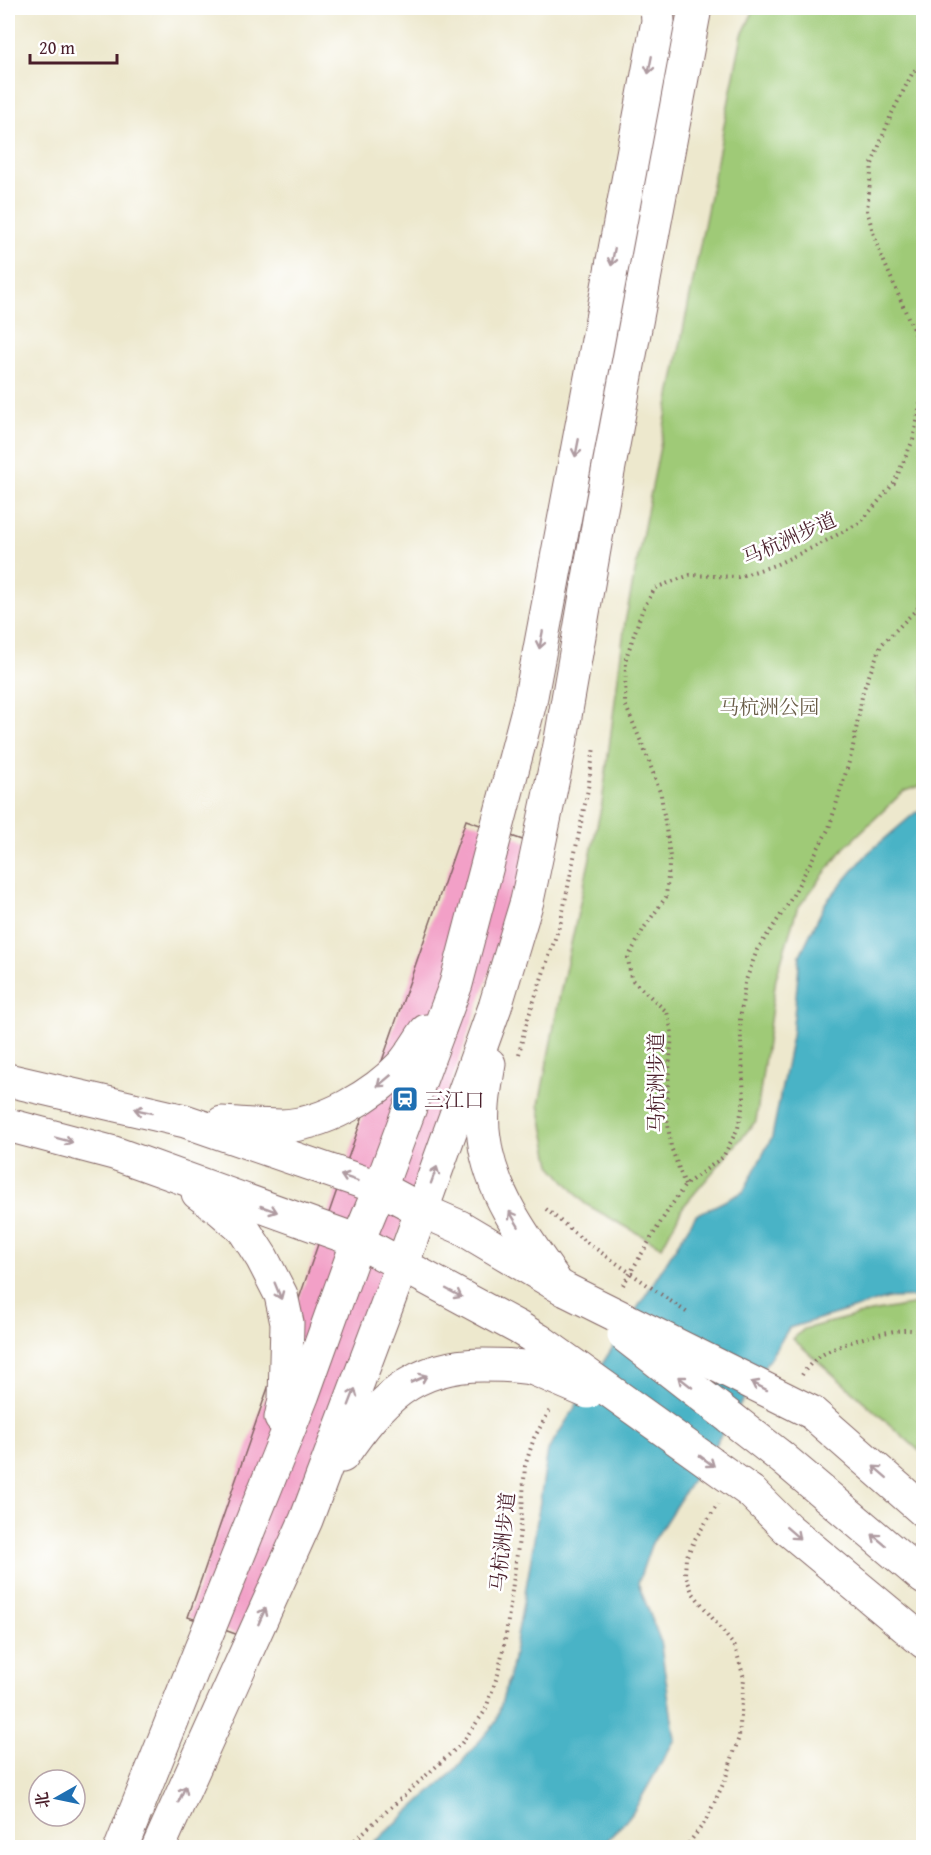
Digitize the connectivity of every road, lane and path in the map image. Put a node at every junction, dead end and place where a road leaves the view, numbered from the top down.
1 (657, 8) edge
2 (695, 8) edge
3 (924, 62) edge
4 (924, 602) edge
5 (456, 984) junction
6 (497, 1001) junction
7 (8, 1080) edge
8 (185, 1121) junction
9 (8, 1125) edge
10 (170, 1173) junction
11 (686, 1185) junction
12 (380, 1188) junction
13 (421, 1210) junction
14 (358, 1241) junction
15 (402, 1265) junction
16 (562, 1287) junction
17 (621, 1289) dead end
18 (924, 1334) edge
19 (537, 1355) junction
20 (801, 1376) dead end
21 (551, 1408) dead end
22 (269, 1479) junction
23 (720, 1501) dead end
24 (924, 1511) edge
25 (306, 1520) junction
26 (924, 1578) edge
27 (924, 1642) edge
28 (121, 1848) edge
29 (158, 1848) edge
30 (346, 1848) edge
31 (685, 1848) edge

1 -> 5 street
2 - 6 street
3 - 11 path, 马杭洲步道
4 - 11 path
5 -> 8 street
5 - 12 street
13 -> 6 street
16 -> 6 street
8 -> 7 street
12 -> 8 street
9 -> 10 street
10 -> 14 street
10 -> 22 street
11 - 17 path
12 - 13 street
12 - 14 street
13 - 15 street
13 - 16 street
14 - 15 street
14 - 22 street
15 -> 19 street
25 -> 15 street
24 -> 16 street, bridge
26 -> 16 street, bridge
18 - 20 path
25 -> 19 street
19 -> 27 street, bridge
21 - 30 path, 马杭洲步道
22 - 28 street
23 - 31 path
29 -> 25 street

